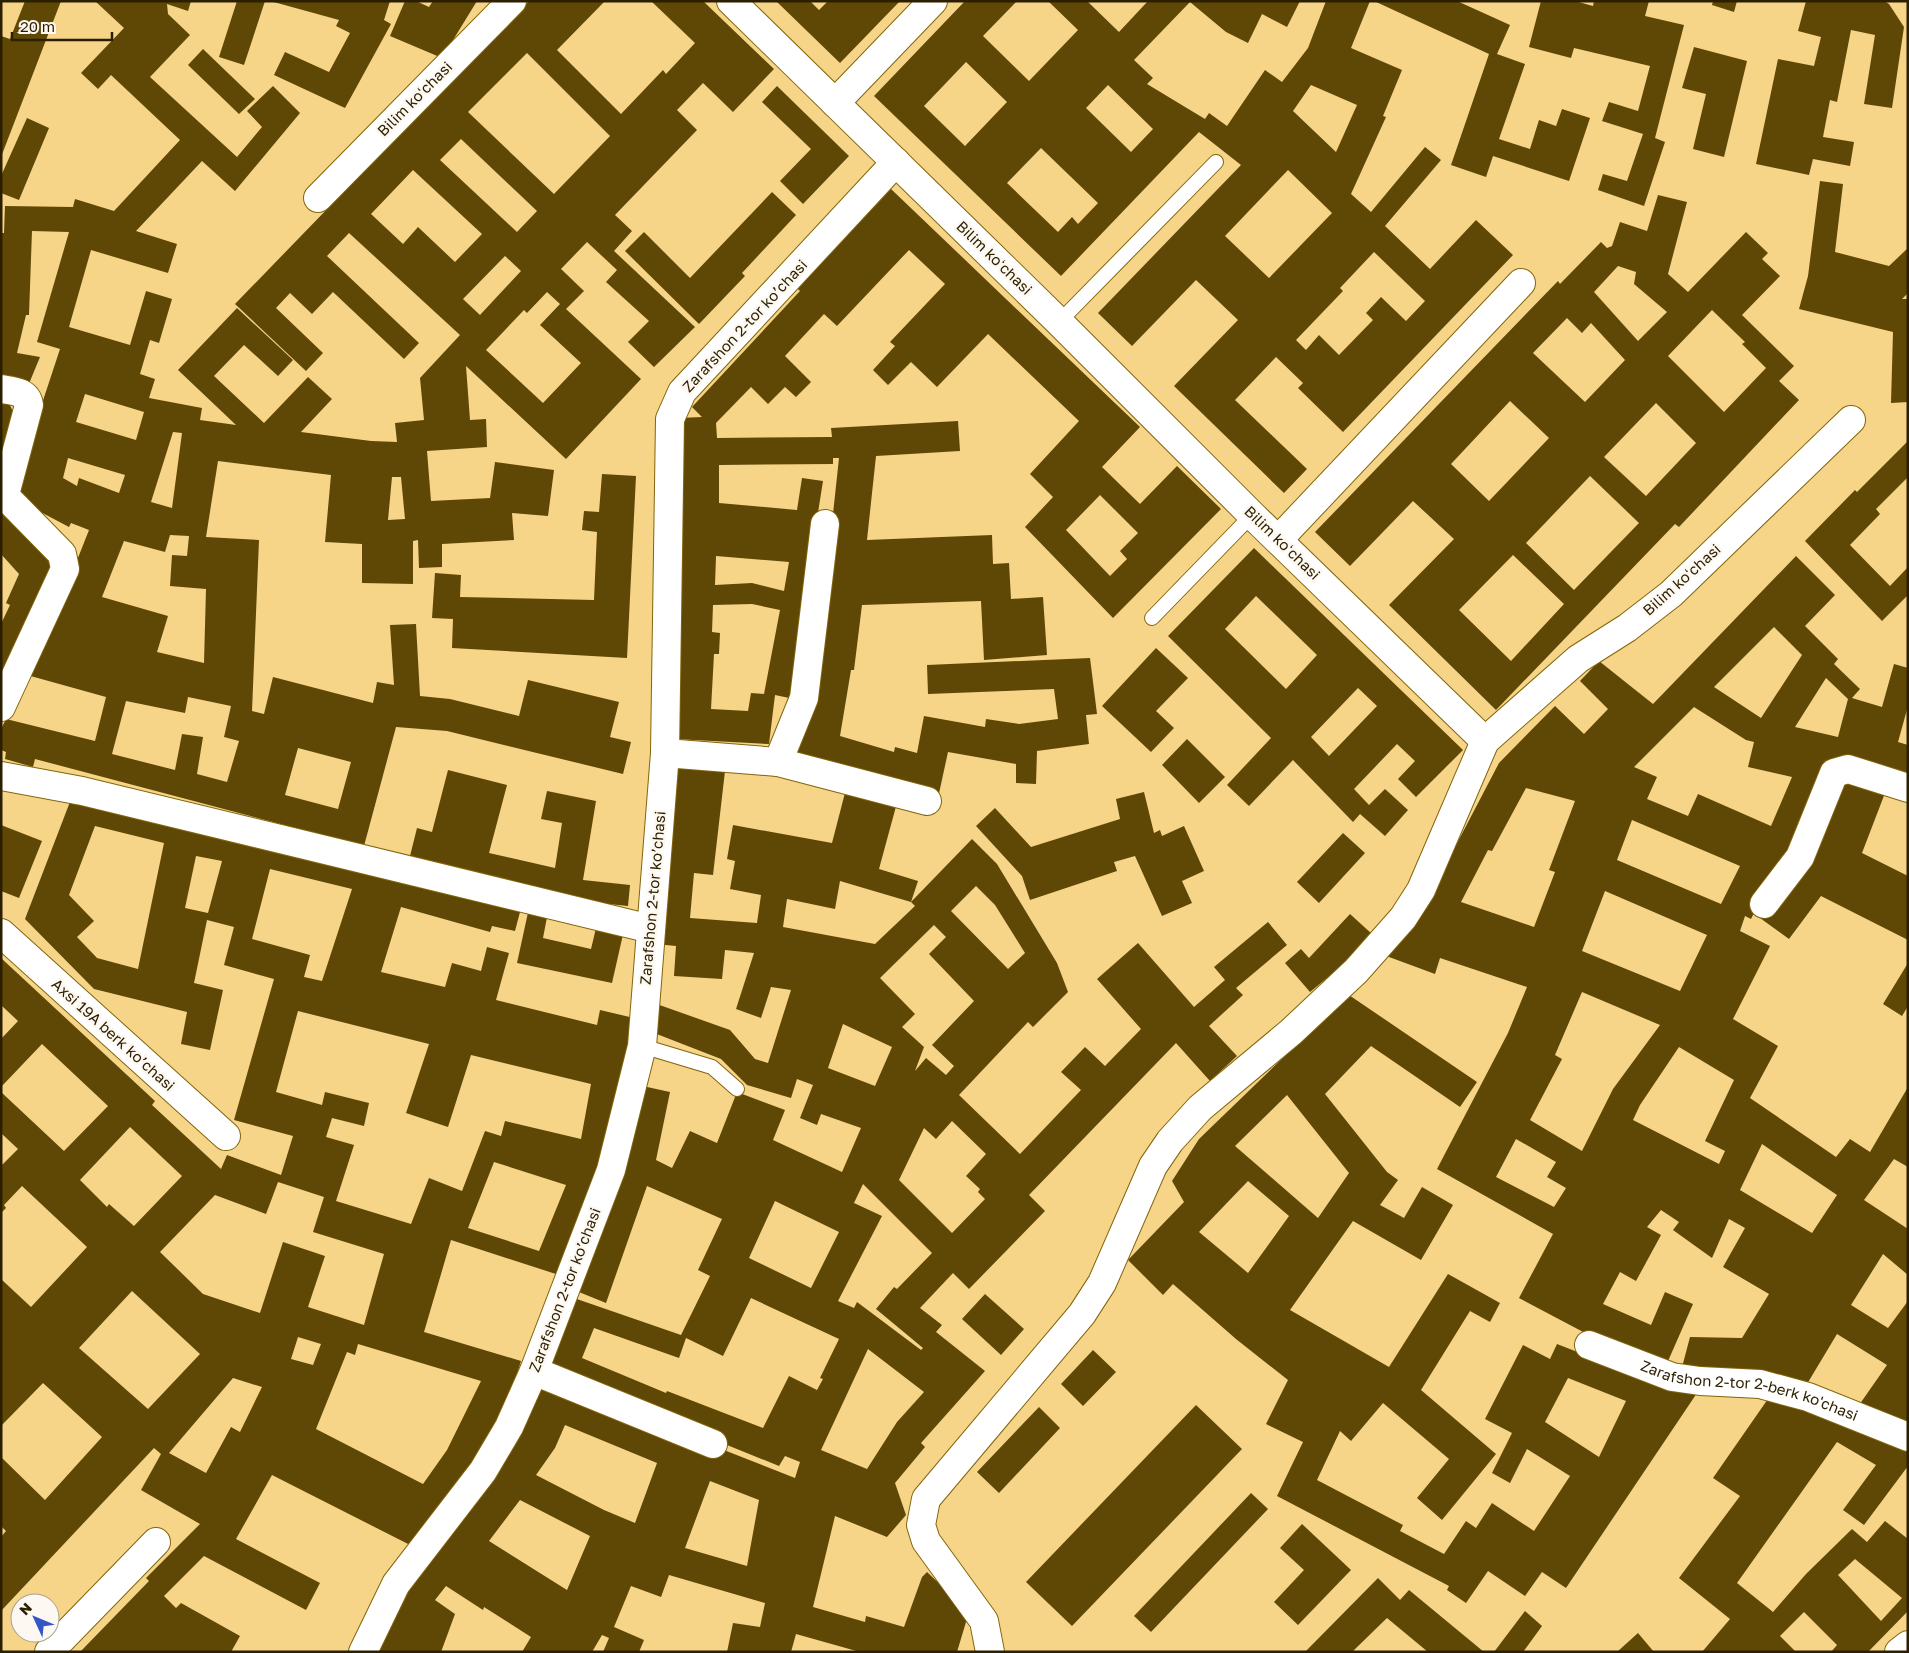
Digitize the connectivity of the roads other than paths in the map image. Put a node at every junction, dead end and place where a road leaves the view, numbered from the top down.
1 (512, 1) edge
2 (731, 1) edge
3 (933, 1) edge
4 (835, 103) junction
5 (896, 162) junction
6 (1216, 162) dead end
7 (318, 198) dead end
8 (1521, 283) dead end
9 (1059, 322) junction
10 (1, 389) edge
11 (1851, 420) dead end
12 (1252, 515) junction
13 (826, 524) dead end
14 (1279, 539) junction
15 (1152, 618) dead end
16 (1, 707) edge
17 (1485, 742) junction
18 (665, 753) junction
19 (778, 762) junction
20 (1, 776) edge
21 (1908, 788) edge
22 (927, 801) dead end
23 (1764, 904) dead end
24 (651, 929) junction
25 (1, 933) edge
26 (642, 1046) junction
27 (737, 1089) dead end
28 (226, 1136) dead end
29 (1590, 1345) dead end
30 (534, 1371) junction
31 (1908, 1437) edge
32 (713, 1444) dead end
33 (156, 1542) dead end
34 (1908, 1645) edge
35 (49, 1652) edge
36 (363, 1652) edge
37 (990, 1652) edge
38 (1899, 1652) edge

1 - 7 street, Bilim koʻchasi
2 - 4 street, Bilim koʻchasi
3 - 4 street
4 - 5 street, Bilim koʻchasi
5 - 9 street, Bilim koʻchasi
5 - 18 street, Zarafshon 2-tor koʼchasi
6 - 9 lane
8 - 14 street
9 - 12 street, Bilim koʻchasi
10 - 16 street
11 - 17 street, Bilim koʻchasi
12 - 14 street, Bilim koʻchasi
12 - 15 lane
13 - 19 street
14 - 17 street, Bilim koʻchasi
17 - 37 street
18 - 19 street
18 - 24 street, Zarafshon 2-tor koʼchasi
19 - 22 street
20 - 24 street
21 - 23 street
24 - 26 street, Zarafshon 2-tor koʼchasi
25 - 28 street, Аxsi 19А berk koʼchasi
26 - 27 lane
26 - 30 street, Zarafshon 2-tor koʼchasi
29 - 31 street, Zarafshon 2-tor 2-berk ko'chasi
30 - 32 street
30 - 36 street, Zarafshon 2-tor koʼchasi
33 - 35 street
34 - 38 street

